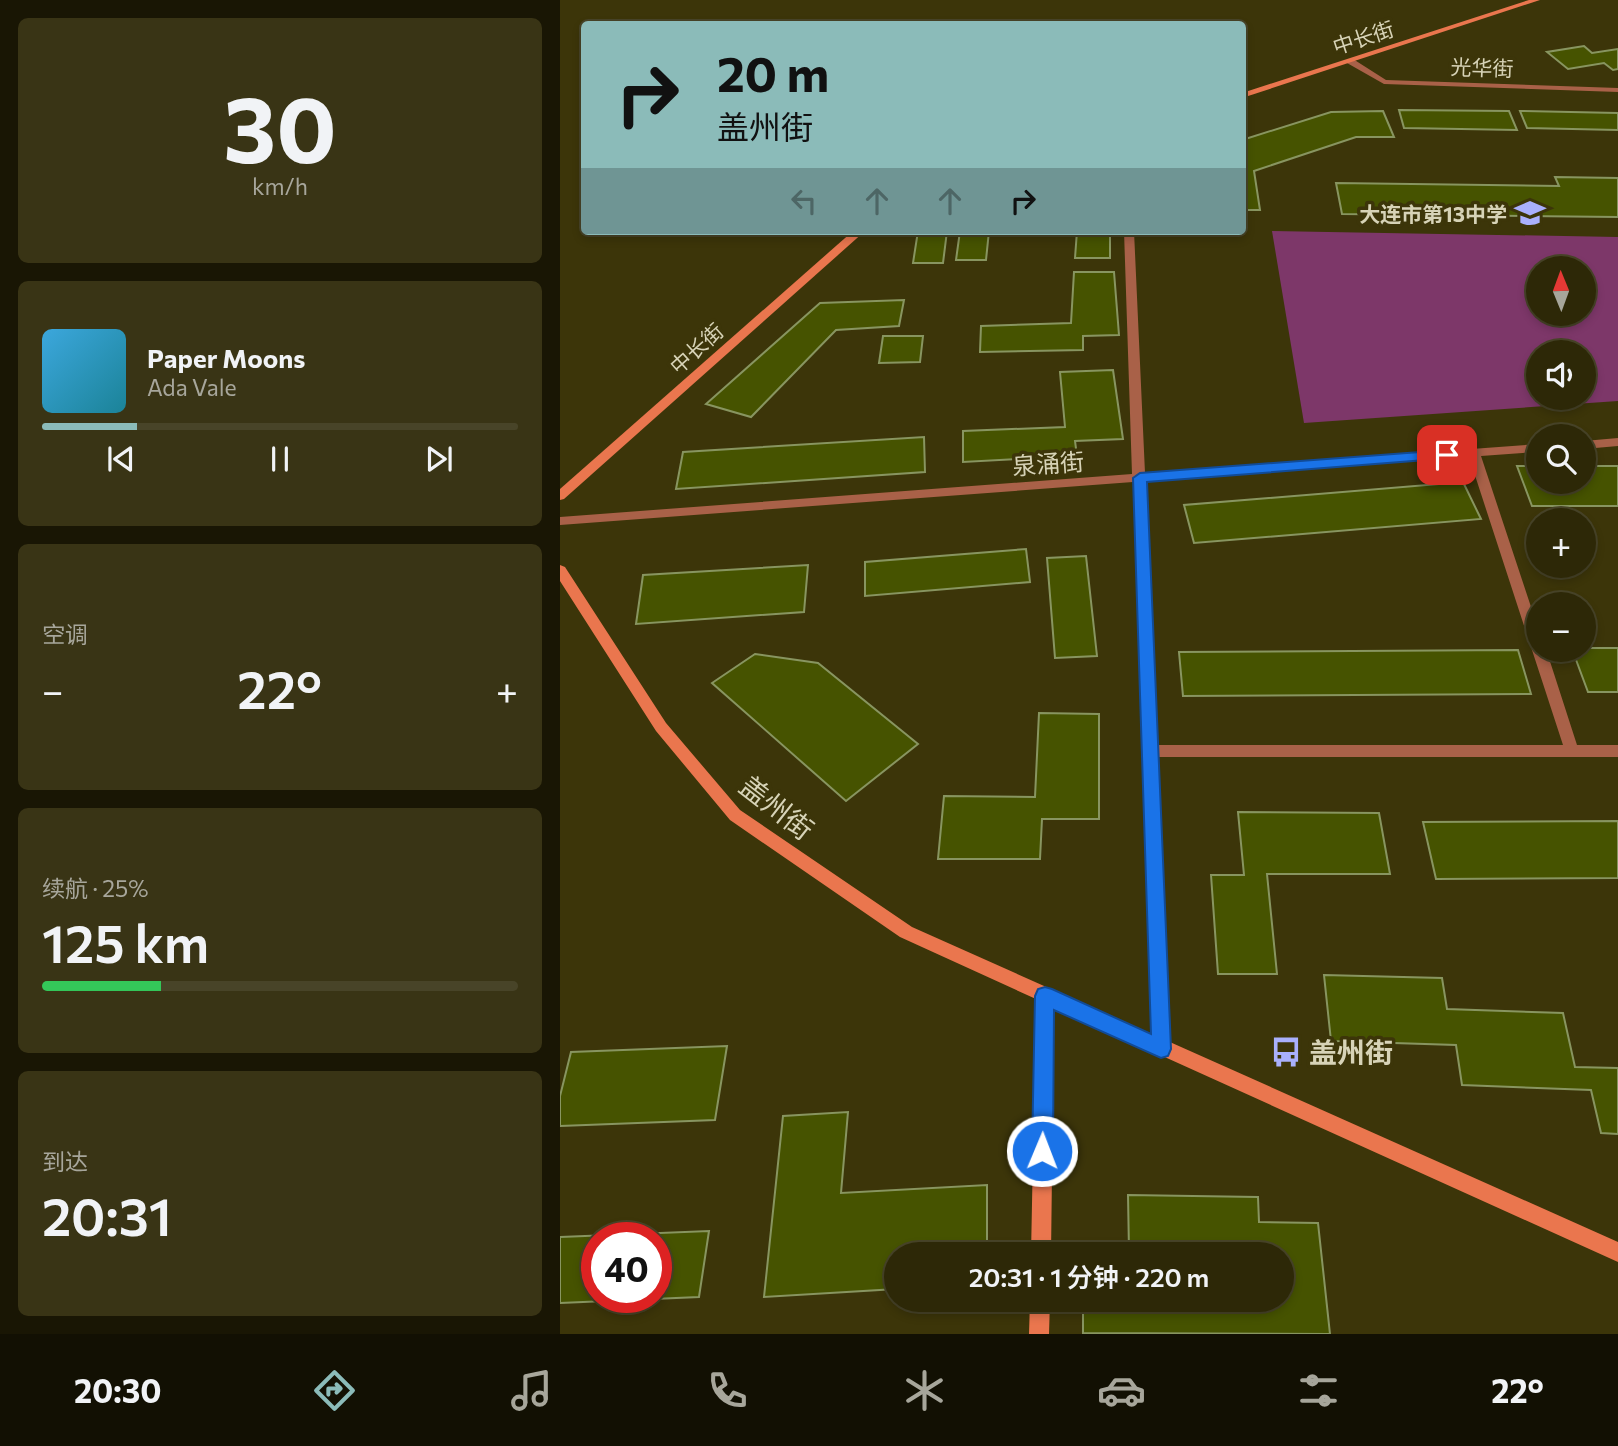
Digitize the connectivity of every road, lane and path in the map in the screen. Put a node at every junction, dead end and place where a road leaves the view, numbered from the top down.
1 (1536, 0) edge
2 (1350, 61) junction
3 (1618, 90) edge
4 (1246, 95) edge
5 (853, 235) edge
6 (1129, 235) edge
7 (1618, 442) edge
8 (1596, 443) edge
9 (1526, 449) edge
10 (1475, 453) junction
11 (1140, 478) junction
12 (560, 496) edge
13 (560, 521) edge
14 (560, 570) edge
15 (1526, 609) edge
16 (1543, 662) edge
17 (1150, 751) junction
18 (1572, 751) junction
19 (1618, 751) edge
20 (1045, 996) junction
21 (1161, 1049) junction
22 (1041, 1242) edge
23 (1618, 1252) edge
24 (1040, 1312) edge
25 (1039, 1334) edge

1 - 2 street, 中长街
2 - 3 street, 光华街
2 - 4 street, 中长街
5 - 12 street, 中长街
6 - 11 street
7 - 8 street
9 - 10 street, 泉涌街
10 - 11 street, 泉涌街
10 - 15 street
11 - 13 street, 泉涌街
11 - 17 street
14 - 20 street, 盖州街
16 - 18 street
17 - 18 street
17 - 21 street
18 - 19 street
20 - 21 street, 盖州街
20 - 22 street
21 - 23 street, 盖州街
24 - 25 street

